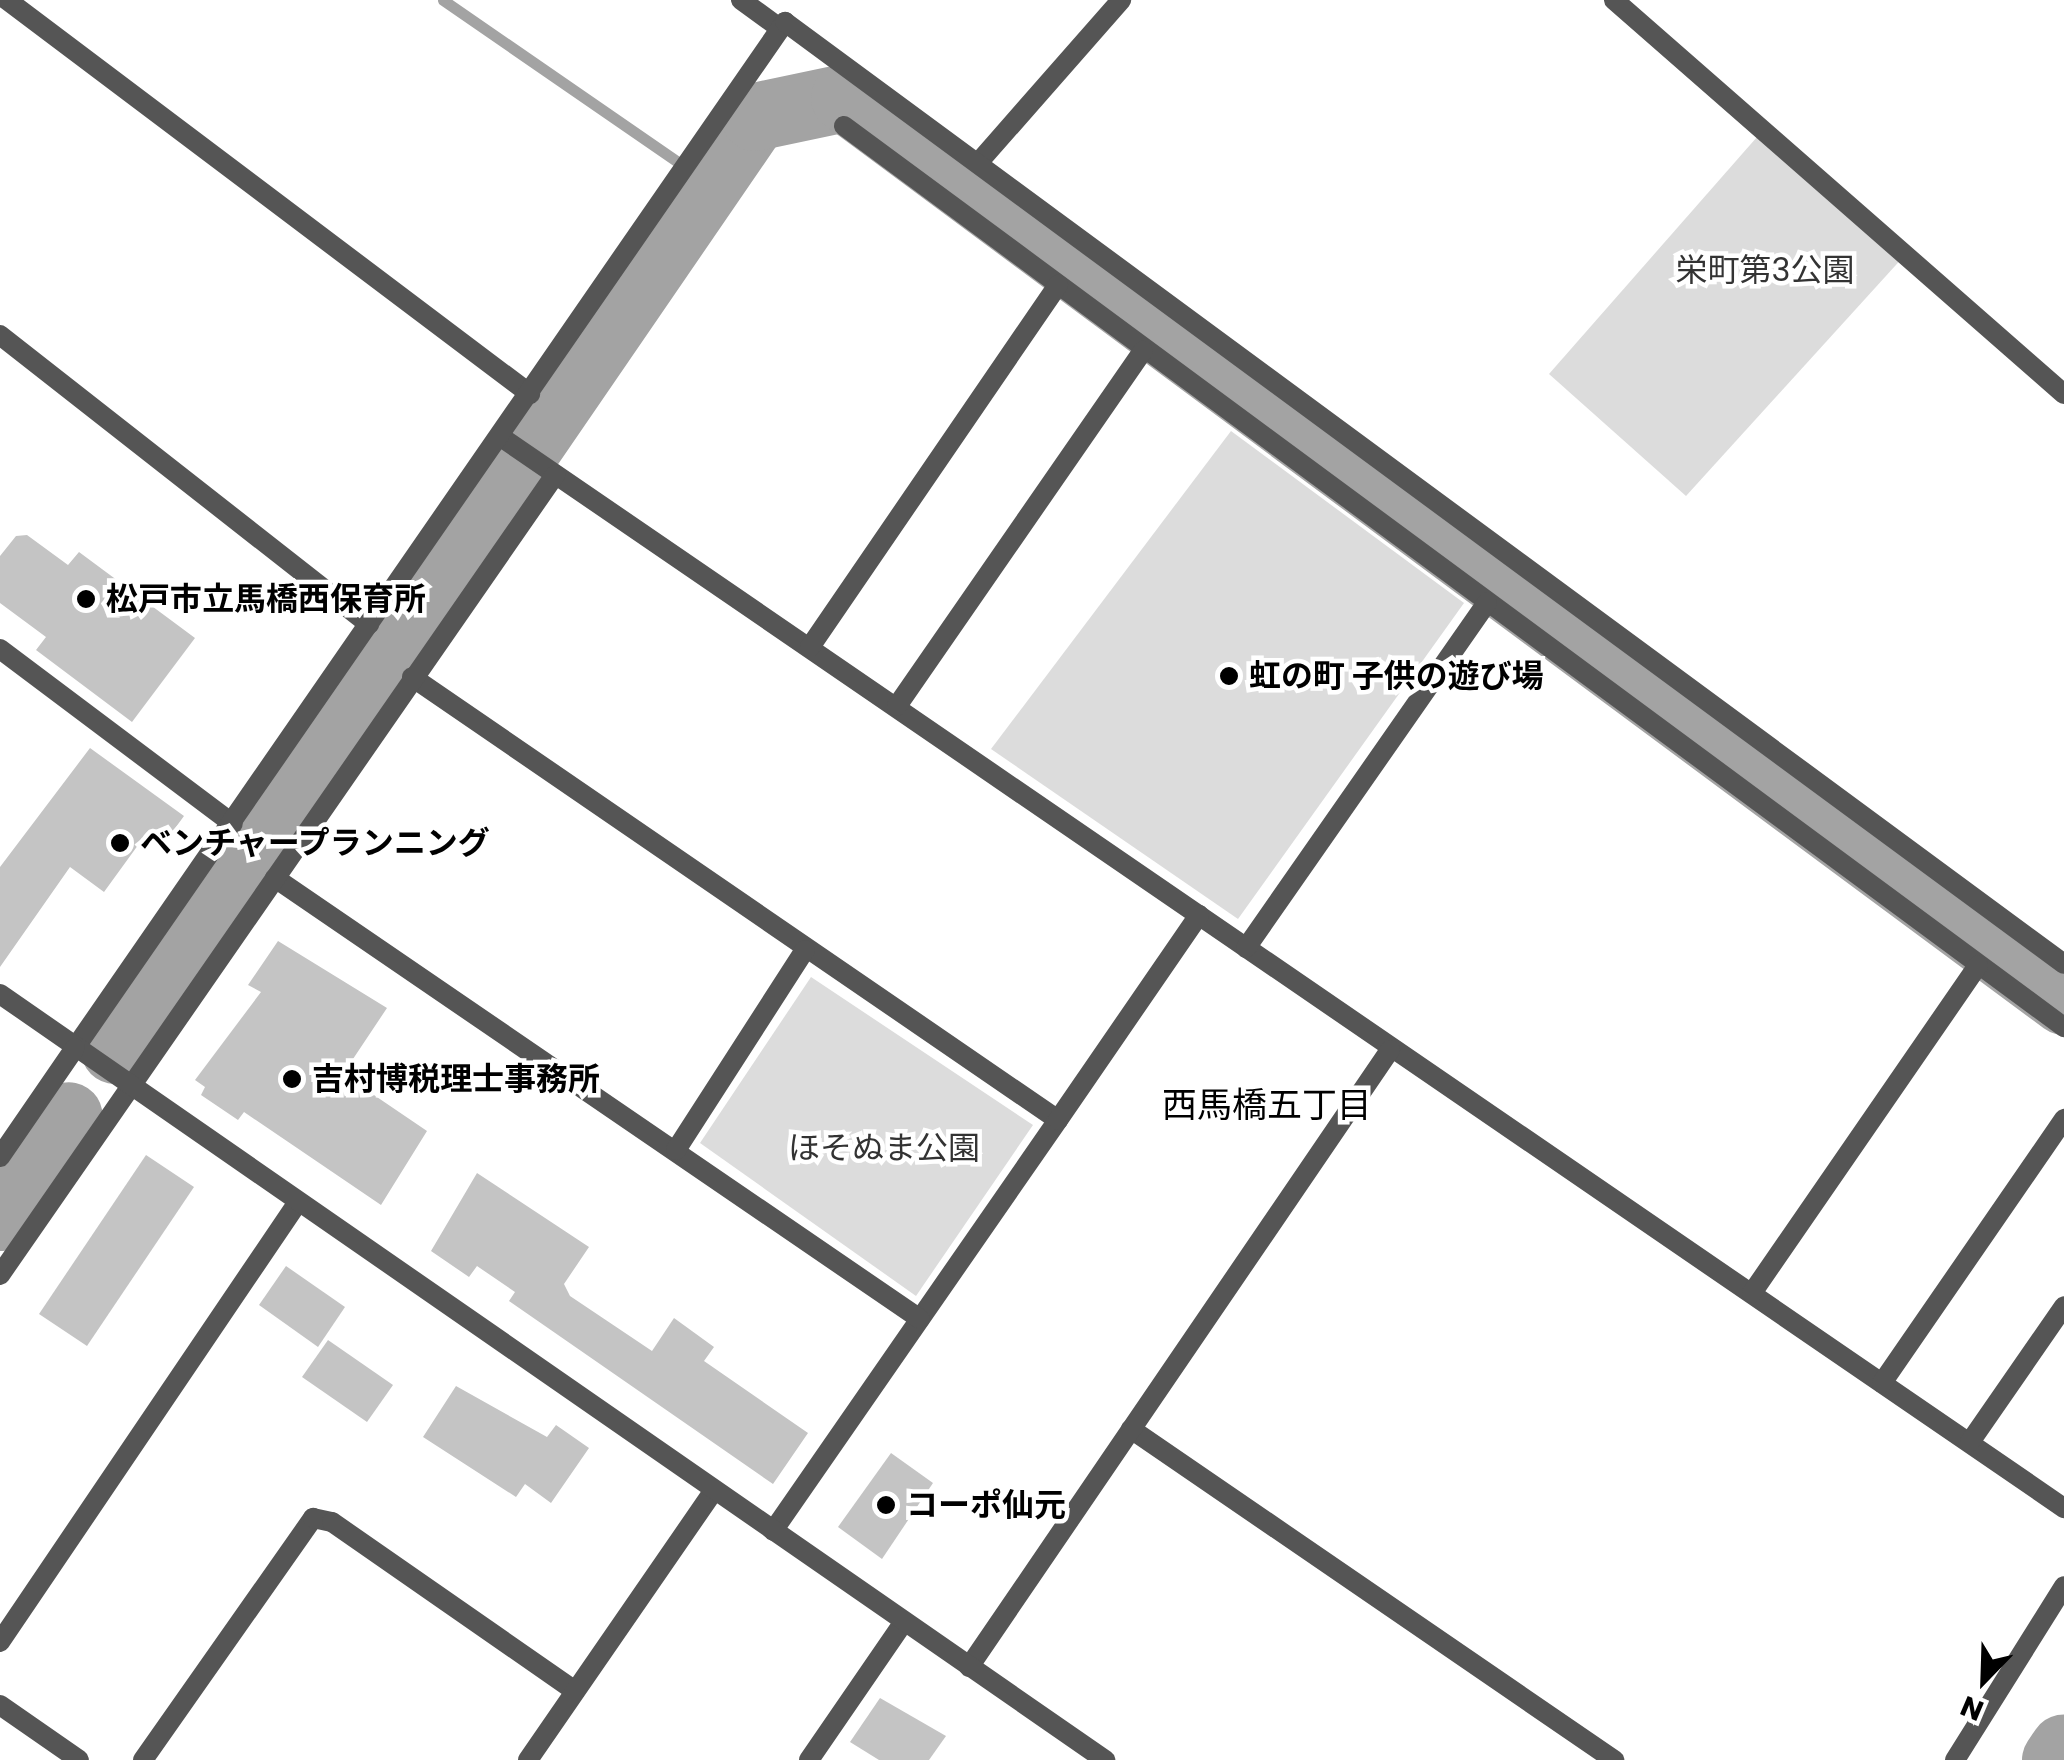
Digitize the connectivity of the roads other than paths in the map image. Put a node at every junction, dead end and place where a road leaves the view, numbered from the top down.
1 (7, 0) edge
2 (741, 0) edge
3 (1121, 0) edge
4 (1614, 0) edge
5 (781, 29) junction
6 (844, 126) dead end
7 (978, 163) junction
8 (1058, 285) junction
9 (0, 335) edge
10 (1142, 351) junction
11 (530, 394) junction
12 (2064, 394) edge
13 (500, 438) junction
14 (555, 475) junction
15 (1487, 603) junction
16 (369, 624) junction
17 (810, 647) junction
18 (0, 649) edge
19 (412, 677) junction
20 (898, 706) junction
21 (233, 824) junction
22 (275, 878) junction
23 (1199, 915) junction
24 (1246, 948) junction
25 (805, 950) junction
26 (2064, 964) edge
27 (1978, 965) junction
28 (0, 994) edge
29 (2064, 1028) edge
30 (1390, 1050) junction
31 (83, 1054) junction
32 (123, 1082) junction
33 (2064, 1118) edge
34 (1058, 1120) junction
35 (676, 1150) junction
36 (0, 1156) edge
37 (296, 1205) junction
38 (0, 1276) edge
39 (1752, 1292) junction
40 (2064, 1306) edge
41 (920, 1318) junction
42 (1882, 1383) junction
43 (1132, 1430) junction
44 (1970, 1442) junction
45 (714, 1490) junction
46 (2064, 1508) edge
47 (773, 1531) junction
48 (2064, 1586) edge
49 (903, 1623) junction
50 (0, 1642) edge
51 (970, 1667) junction
52 (575, 1691) junction
53 (0, 1705) edge
54 (79, 1760) edge
55 (143, 1760) edge
56 (528, 1760) edge
57 (809, 1760) edge
58 (1105, 1760) edge
59 (1614, 1760) edge
60 (1954, 1760) edge

1 - 11 street
2 - 5 street
3 - 7 street
4 - 12 street
5 - 7 street
5 - 11 street
6 - 8 street
7 - 26 street
8 - 10 street
8 - 17 street
9 - 16 street
10 - 15 street
10 - 20 street
11 - 13 street
13 - 14 street
13 - 16 street
14 - 17 street
14 - 19 street
15 - 24 street
15 - 27 street
16 - 21 street
17 - 20 street
18 - 21 street
19 - 22 street
19 - 25 street
20 - 23 street
21 - 31 street
22 - 32 street
22 - 35 street
23 - 24 street
23 - 34 street
24 - 30 street
25 - 34 street
25 - 35 street
27 - 29 street
27 - 39 street
28 - 31 street
30 - 39 street
30 - 43 street
31 - 32 street
31 - 36 street
32 - 37 street
32 - 38 street
33 - 42 street
34 - 41 street
35 - 41 street
37 - 45 street
37 - 50 street
39 - 42 street
40 - 44 street
41 - 47 street
42 - 44 street
43 - 51 street
43 - 59 street
44 - 46 street
45 - 47 street
45 - 52 street
47 - 49 street
48 - 60 street
49 - 51 street
49 - 57 street
51 - 58 street
52 - 55 street
52 - 56 street
53 - 54 street

